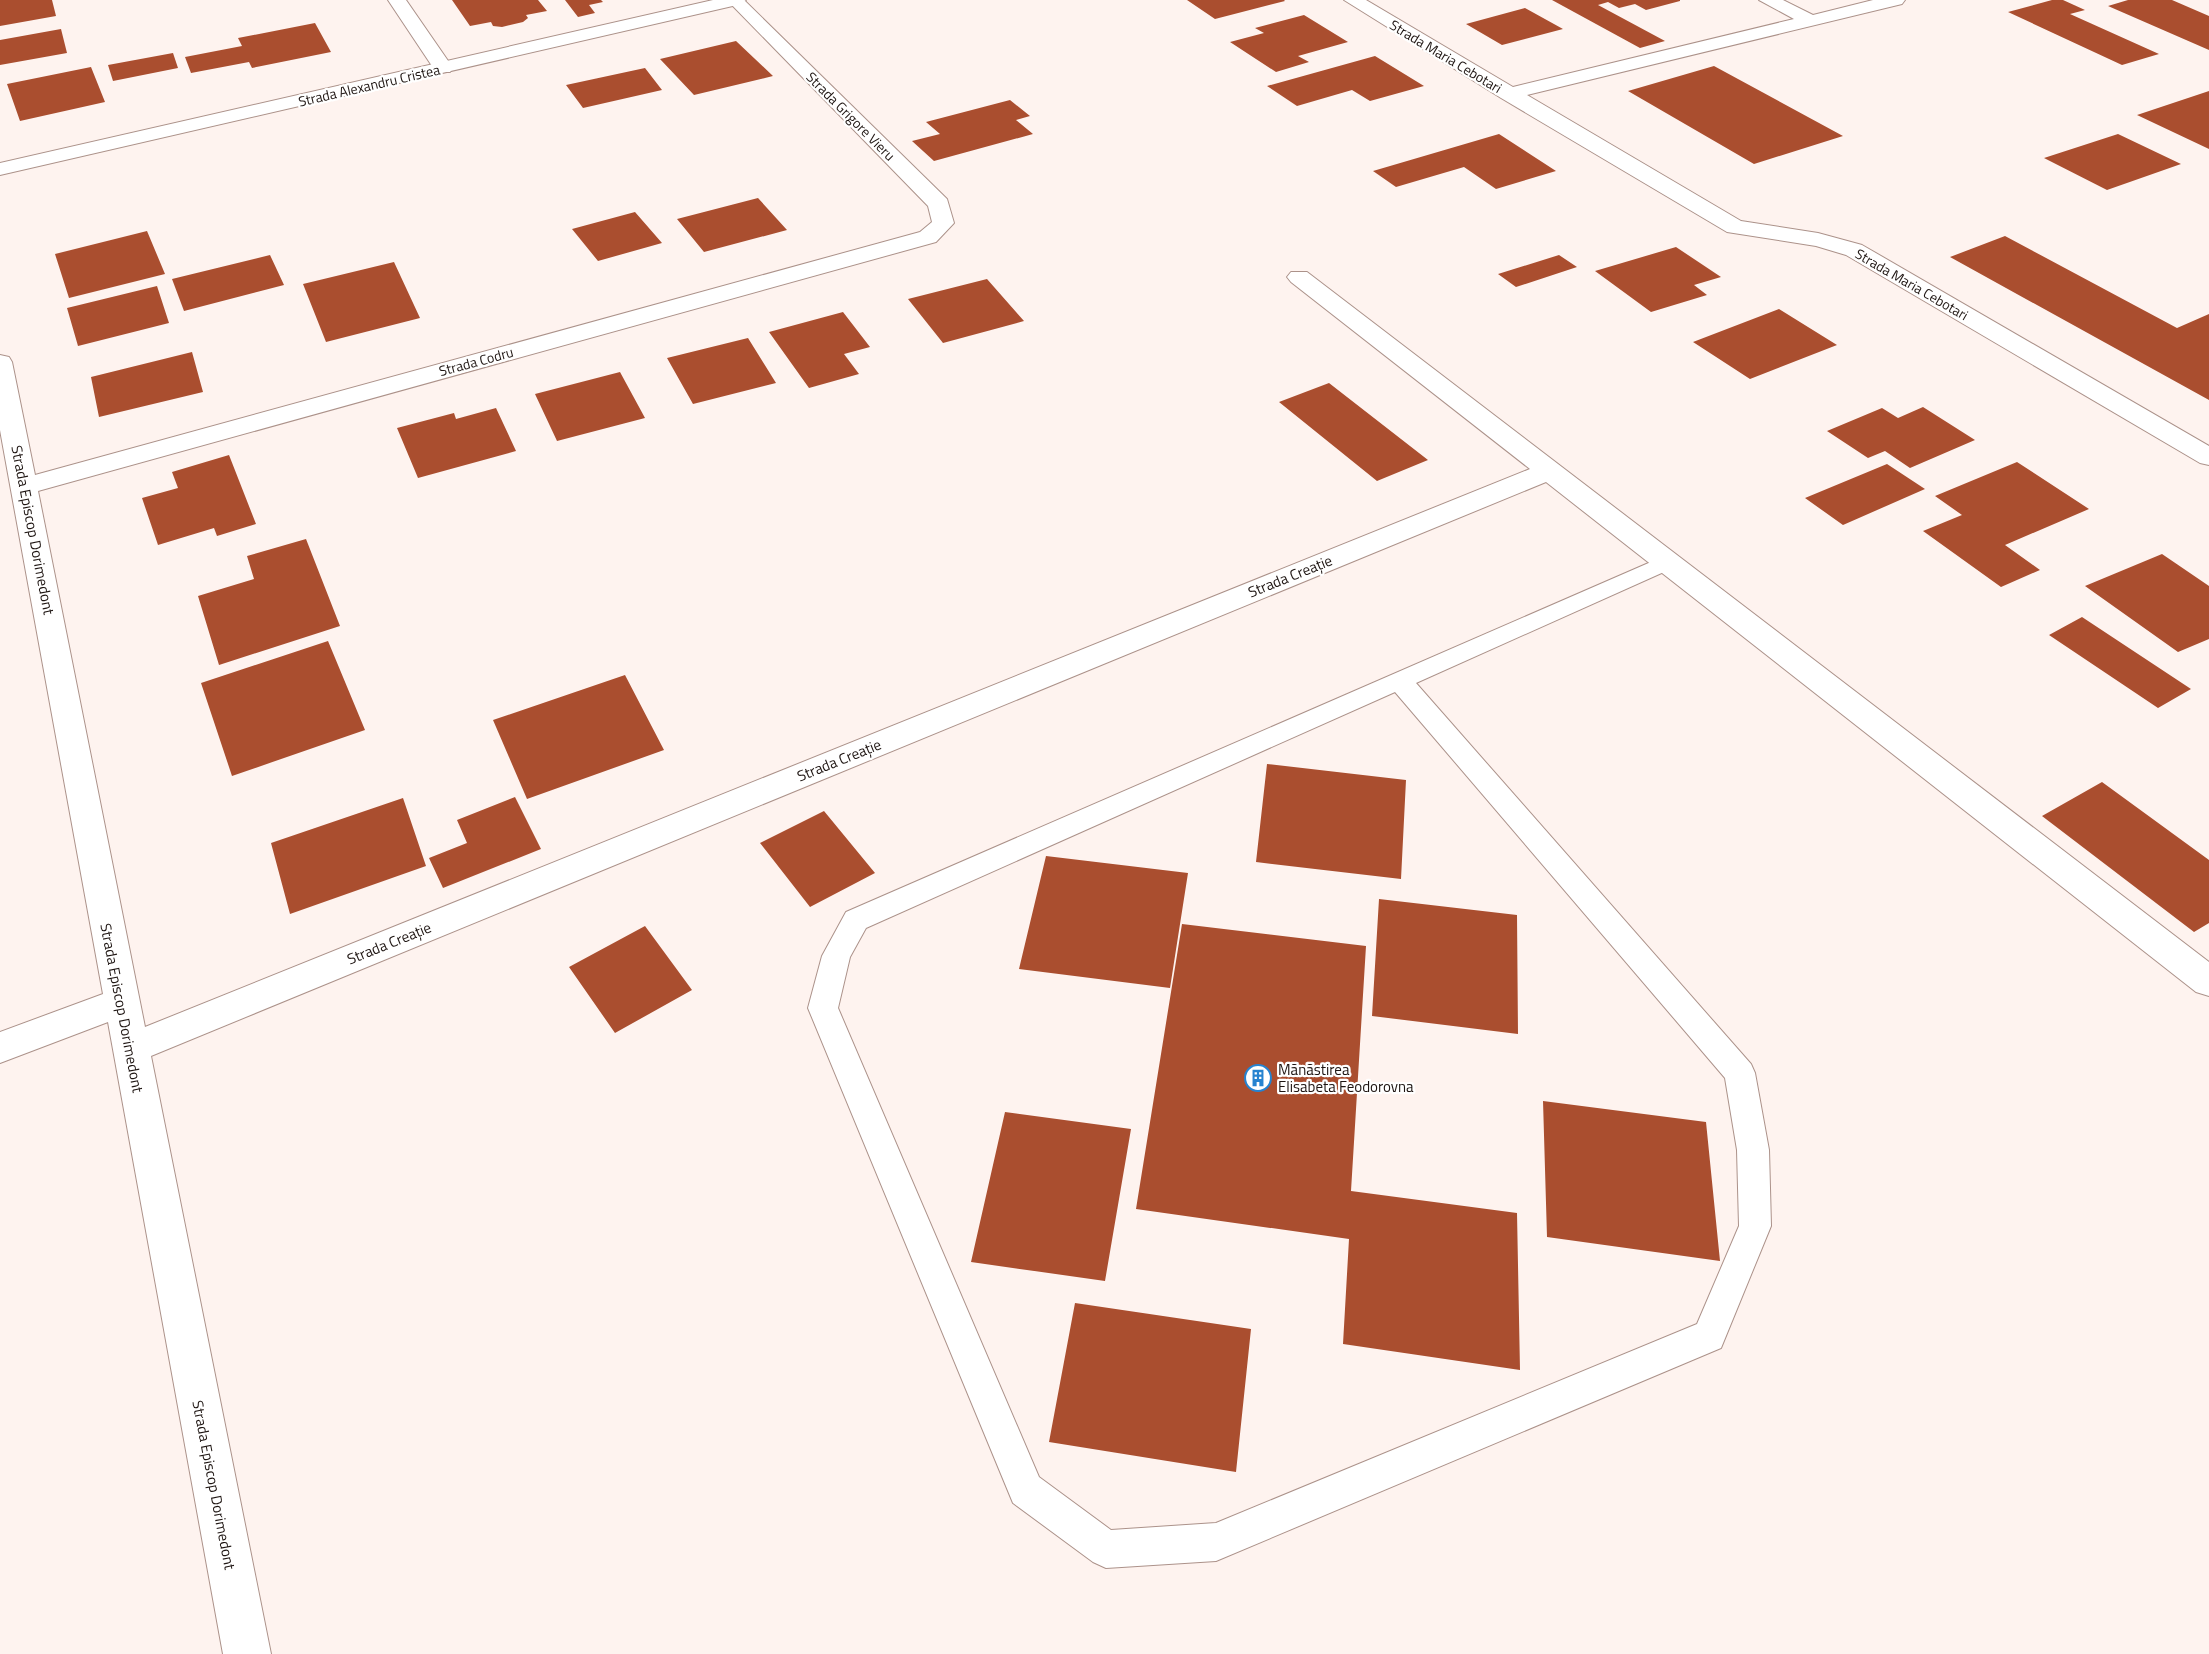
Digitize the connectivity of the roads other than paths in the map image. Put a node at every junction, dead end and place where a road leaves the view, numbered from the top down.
1 (397, 0) edge
2 (736, 0) edge
3 (1353, 0) edge
4 (1768, 0) edge
5 (1896, 0) edge
6 (1810, 20) junction
7 (443, 68) junction
8 (1508, 94) junction
9 (0, 169) edge
10 (928, 237) joint
11 (1299, 277) dead end
12 (0, 362) edge
13 (2209, 457) edge
14 (1549, 471) junction
15 (25, 486) junction
16 (1667, 562) junction
17 (1399, 680) junction
18 (2209, 982) edge
19 (121, 1002) junction
20 (0, 1048) edge
21 (130, 1049) junction
22 (247, 1654) edge

1 - 7 street
2 - 7 street, Strada Alexandru Cristea
2 - 10 street, Strada Grigore Vieru
3 - 8 street, Strada Maria Cebotari
4 - 6 street
5 - 6 street, Strada Maria Cebotari
6 - 8 street, Strada Maria Cebotari
7 - 9 street, Strada Alexandru Cristea
8 - 13 street, Strada Maria Cebotari
10 - 15 street, Strada Codru
11 - 14 street
12 - 15 street, Strada Episcop Dorimedont
14 - 16 street
14 - 21 street, Strada Creație
15 - 19 street, Strada Episcop Dorimedont
16 - 17 lane
16 - 18 street
17 - 17 lane
19 - 20 street
19 - 21 street, Strada Episcop Dorimedont
21 - 22 street, Strada Episcop Dorimedont

